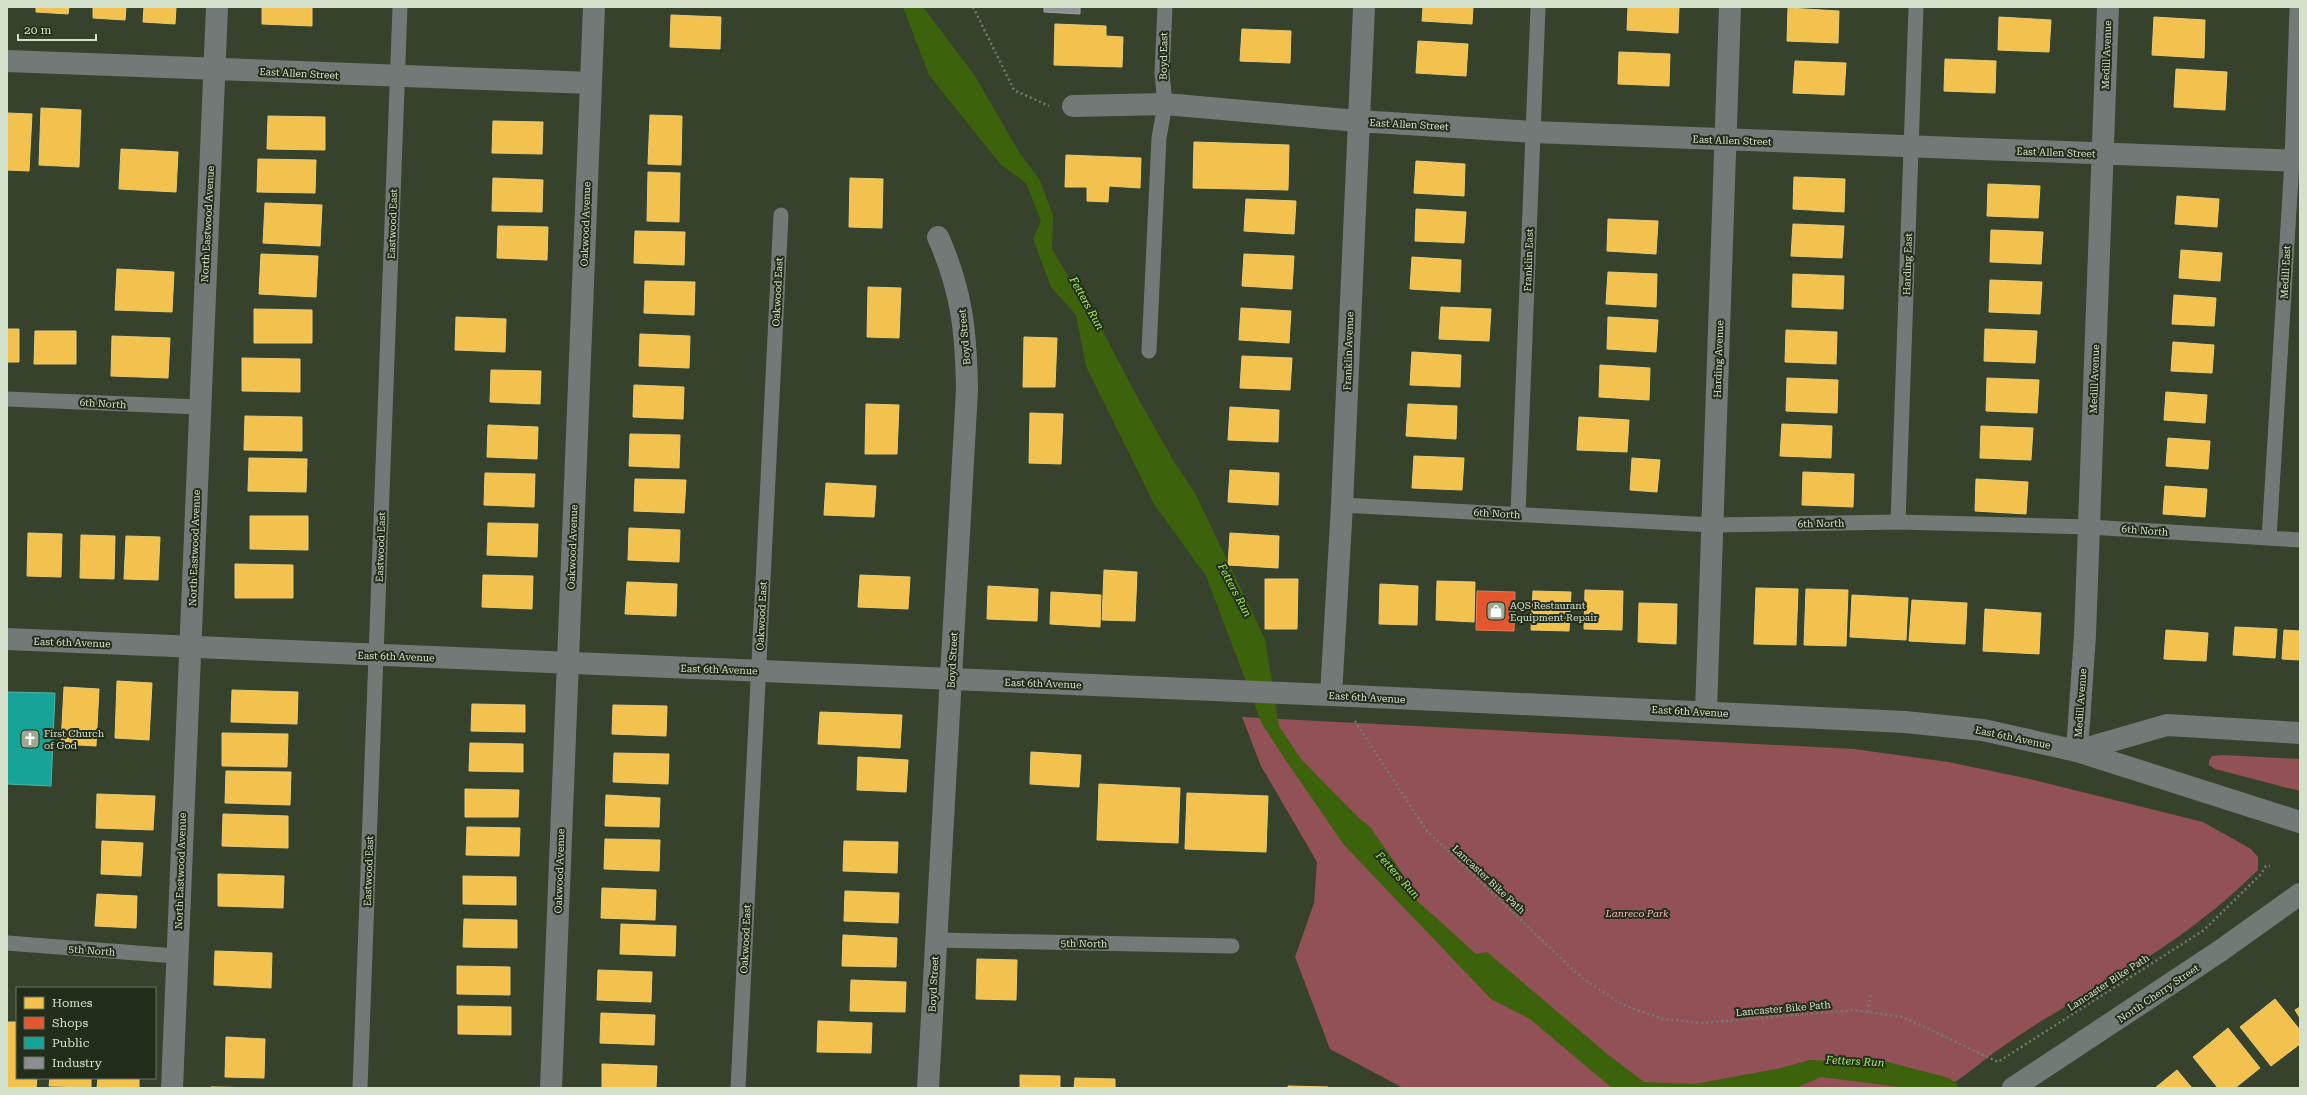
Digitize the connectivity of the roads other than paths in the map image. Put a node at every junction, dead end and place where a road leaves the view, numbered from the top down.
1 (217, 7) edge
2 (400, 7) edge
3 (594, 7) edge
4 (1165, 7) edge
5 (1364, 7) edge
6 (1538, 7) edge
7 (1730, 7) edge
8 (1916, 7) edge
9 (2108, 7) edge
10 (2297, 7) edge
11 (7, 61) edge
12 (215, 69) junction
13 (397, 77) junction
14 (591, 83) junction
15 (1166, 104) junction
16 (1073, 106) road end
17 (1358, 121) junction
18 (1533, 132) junction
19 (1726, 140) junction
20 (1911, 146) junction
21 (2102, 154) junction
22 (2296, 161) edge
23 (781, 215) dead end
24 (938, 237) dead end
25 (1149, 351) dead end
26 (7, 399) edge
27 (199, 407) junction
28 (1342, 505) junction
29 (1518, 514) junction
30 (1898, 522) junction
31 (1713, 525) junction
32 (2089, 527) junction
33 (2269, 538) junction
34 (2300, 540) edge
35 (7, 639) edge
36 (191, 647) junction
37 (376, 655) junction
38 (567, 663) junction
39 (758, 670) junction
40 (950, 680) junction
41 (1331, 695) junction
42 (1706, 712) junction
43 (2300, 733) edge
44 (2077, 751) junction
45 (2300, 822) edge
46 (2300, 894) edge
47 (936, 940) junction
48 (7, 943) edge
49 (1232, 946) dead end
50 (176, 956) junction
51 (172, 1088) edge
52 (360, 1088) edge
53 (551, 1088) edge
54 (738, 1088) edge
55 (928, 1088) edge
56 (2013, 1088) edge

1 - 12 street, North Eastwood Avenue
2 - 13 lane, Eastwood East
3 - 14 street, Oakwood Avenue
4 - 15 lane, Boyd East
5 - 17 street, Franklin Avenue
6 - 18 lane, Franklin East
7 - 19 street, Harding Avenue
8 - 20 lane, Harding East
9 - 21 street, Medill Avenue
10 - 22 lane, Medill East
11 - 12 street, East Allen Street
12 - 13 street, East Allen Street
12 - 27 street, North Eastwood Avenue
13 - 14 street, East Allen Street
13 - 37 lane, Eastwood East
14 - 38 street, Oakwood Avenue
15 - 16 street, East Allen Street
15 - 17 street, East Allen Street
15 - 25 lane, Boyd East
17 - 18 street, East Allen Street
17 - 28 street, Franklin Avenue
18 - 19 street, East Allen Street
18 - 29 lane, Franklin East
19 - 20 street, East Allen Street
19 - 31 street, Harding Avenue
20 - 21 street, East Allen Street
20 - 30 lane, Harding East
21 - 22 street, East Allen Street
21 - 32 street, Medill Avenue
22 - 33 lane, Medill East
23 - 39 lane, Oakwood East
24 - 40 street, Boyd Street
26 - 27 lane, 6th North
27 - 36 street, North Eastwood Avenue
28 - 29 lane, 6th North
28 - 41 street, Franklin Avenue
29 - 31 lane, 6th North
30 - 31 lane, 6th North
30 - 32 lane, 6th North
31 - 42 street, Harding Avenue
32 - 33 lane, 6th North
32 - 44 street, Medill Avenue
33 - 34 lane, 6th North
35 - 36 street, East 6th Avenue
36 - 37 street, East 6th Avenue
36 - 50 street, North Eastwood Avenue
37 - 38 street, East 6th Avenue
37 - 52 lane, Eastwood East
38 - 39 street, East 6th Avenue
38 - 53 street, Oakwood Avenue
39 - 40 street, East 6th Avenue
39 - 54 lane, Oakwood East
40 - 41 street, East 6th Avenue
40 - 47 street, Boyd Street
41 - 42 street, East 6th Avenue
42 - 44 street, East 6th Avenue
43 - 44 street, East 6th Avenue
44 - 45 street, East 6th Avenue
46 - 56 main road, North Cherry Street
47 - 49 lane, 5th North
47 - 55 street, Boyd Street
48 - 50 lane, 5th North
50 - 51 street, North Eastwood Avenue

